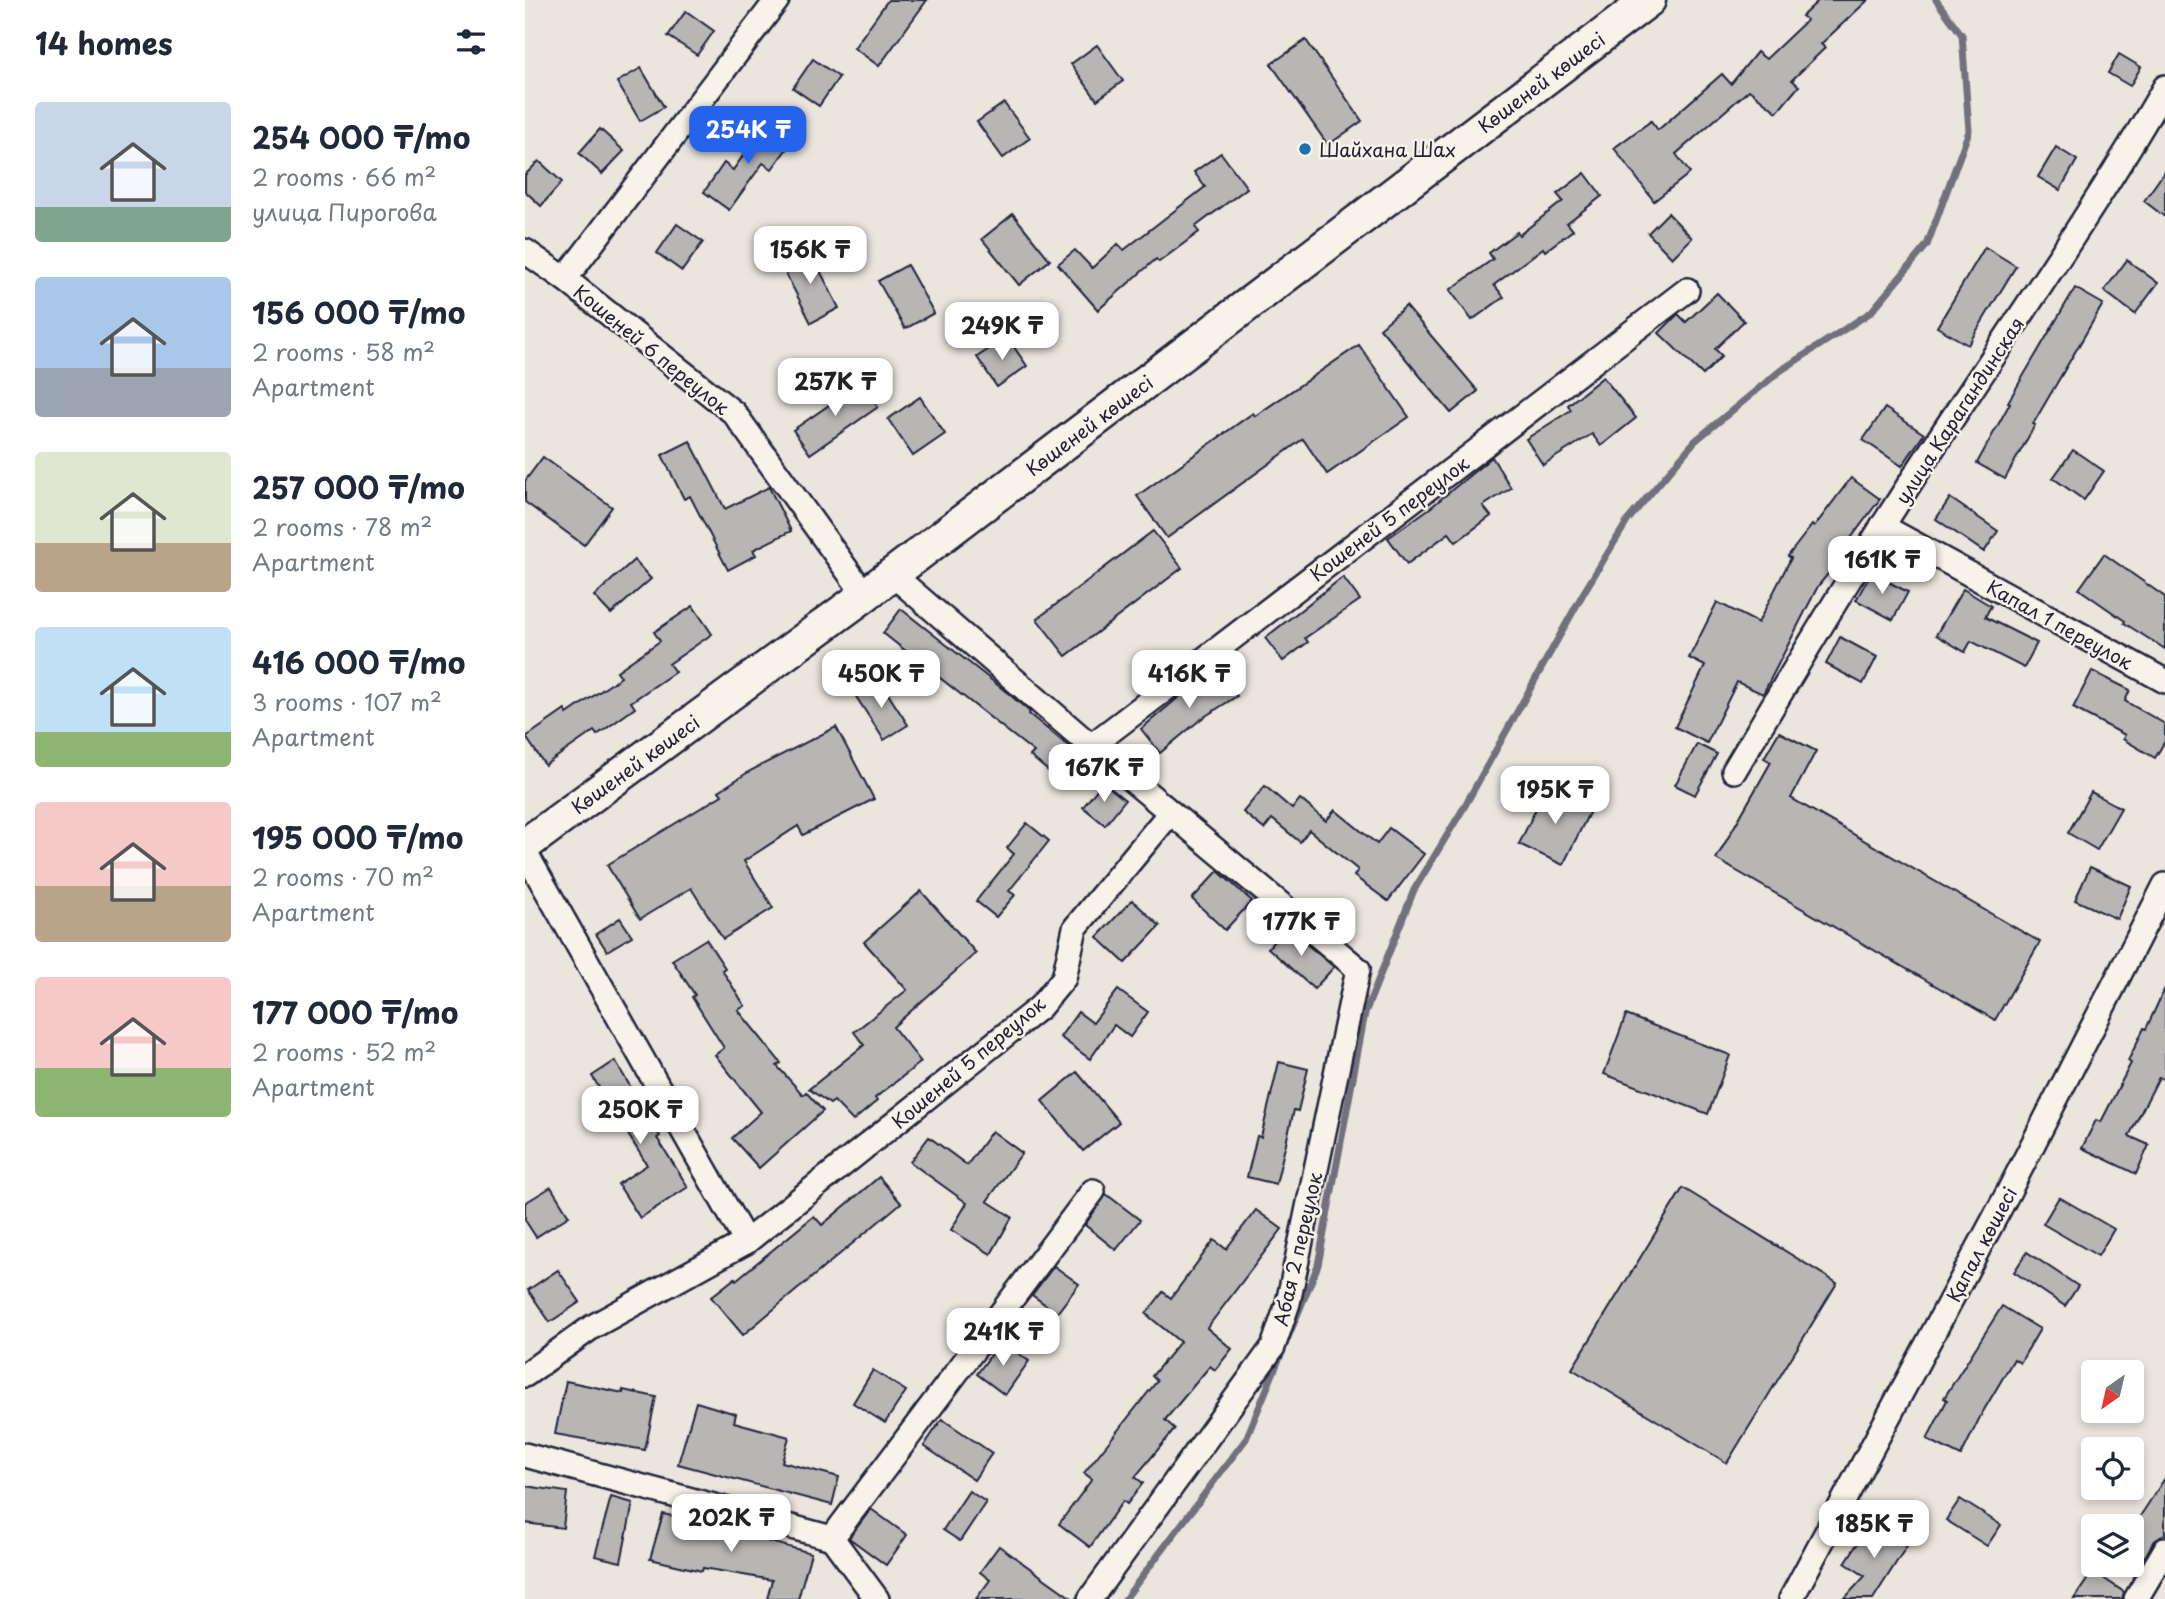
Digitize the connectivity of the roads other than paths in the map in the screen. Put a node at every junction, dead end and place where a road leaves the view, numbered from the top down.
1 (777, 0) edge
2 (1649, 0) edge
3 (2165, 87) edge
4 (525, 251) edge
5 (565, 279) junction
6 (1687, 290) dead end
7 (1882, 526) junction
8 (892, 574) junction
9 (865, 595) junction
10 (2165, 681) edge
11 (1091, 746) junction
12 (1734, 771) dead end
13 (1171, 813) junction
14 (525, 845) edge
15 (525, 852) edge
16 (2165, 885) edge
17 (1093, 1191) dead end
18 (746, 1242) junction
19 (525, 1375) edge
20 (525, 1455) edge
21 (832, 1538) junction
22 (2165, 1550) edge
23 (877, 1599) edge
24 (1090, 1599) edge
25 (1791, 1599) edge
26 (2136, 1599) edge

1 - 5 street
2 - 8 main road, Көшеней көшесі
3 - 7 street, улица Карагандинская
4 - 5 street, Кошеней 6 переулок
5 - 9 street, Кошеней 6 переулок
6 - 11 street, Кошеней 5 переулок
7 - 10 street, Капал 1 переулок
7 - 12 street, улица Карагандинская
8 - 9 main road, Көшеней көшесі
8 - 11 street
9 - 14 main road, Көшеней көшесі
11 - 13 street
13 - 18 street, Кошеней 5 переулок
13 - 24 street, Абая 2 переулок
15 - 18 street
16 - 25 street, Қапал көшесі
17 - 21 street
18 - 19 street, Кошеней 5 переулок
20 - 21 street
21 - 23 street
22 - 26 street

